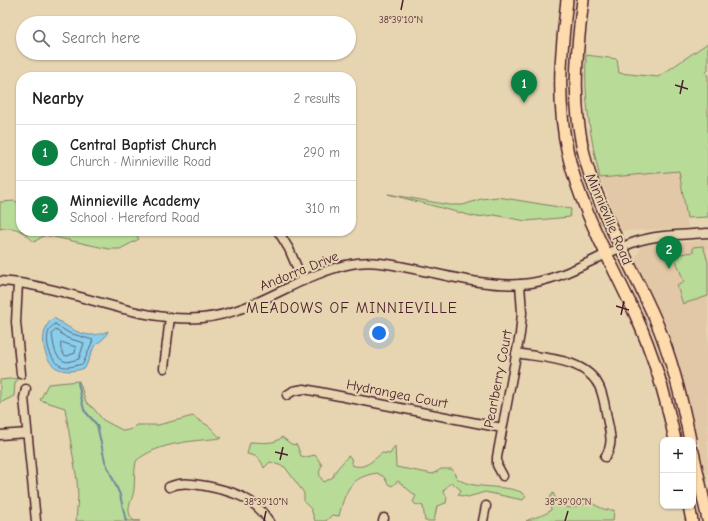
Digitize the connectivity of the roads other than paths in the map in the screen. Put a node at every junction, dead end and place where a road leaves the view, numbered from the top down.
1 (567, 0) edge
2 (582, 0) edge
3 (708, 233) edge
4 (281, 236) edge
5 (621, 247) junction
6 (606, 253) junction
7 (303, 281) junction
8 (0, 282) edge
9 (18, 283) junction
10 (520, 284) junction
11 (170, 317) junction
12 (516, 353) junction
13 (164, 368) dead end
14 (21, 374) dead end
15 (26, 389) dead end
16 (287, 395) dead end
17 (502, 428) junction
18 (27, 433) junction
19 (0, 435) edge
20 (674, 437) edge
21 (689, 437) edge
22 (605, 456) dead end
23 (696, 466) edge
24 (503, 476) dead end
25 (169, 487) dead end
26 (486, 506) dead end
27 (690, 509) edge
28 (708, 520) edge
29 (36, 521) edge
30 (269, 521) edge
31 (483, 521) edge
32 (692, 521) edge

1 - 6 main road, Minnieville Road
2 - 5 main road, Minnieville Road
3 - 5 street, Andorra Drive
4 - 7 street
5 - 6 street, Andorra Drive
5 - 21 main road, Minnieville Road
6 - 10 street, Andorra Drive
6 - 20 main road, Minnieville Road
7 - 10 street, Andorra Drive
7 - 11 street, Andorra Drive
8 - 9 street, Andorra Drive
9 - 11 street, Andorra Drive
9 - 14 street
10 - 12 street, Pearlberry Court
11 - 13 street
12 - 17 street, Pearlberry Court
12 - 22 street
15 - 18 street
16 - 17 street, Hydrangea Court
17 - 24 street, Pearlberry Court
18 - 19 street
18 - 29 street
23 - 28 main road
25 - 30 street
26 - 31 street
27 - 32 main road

